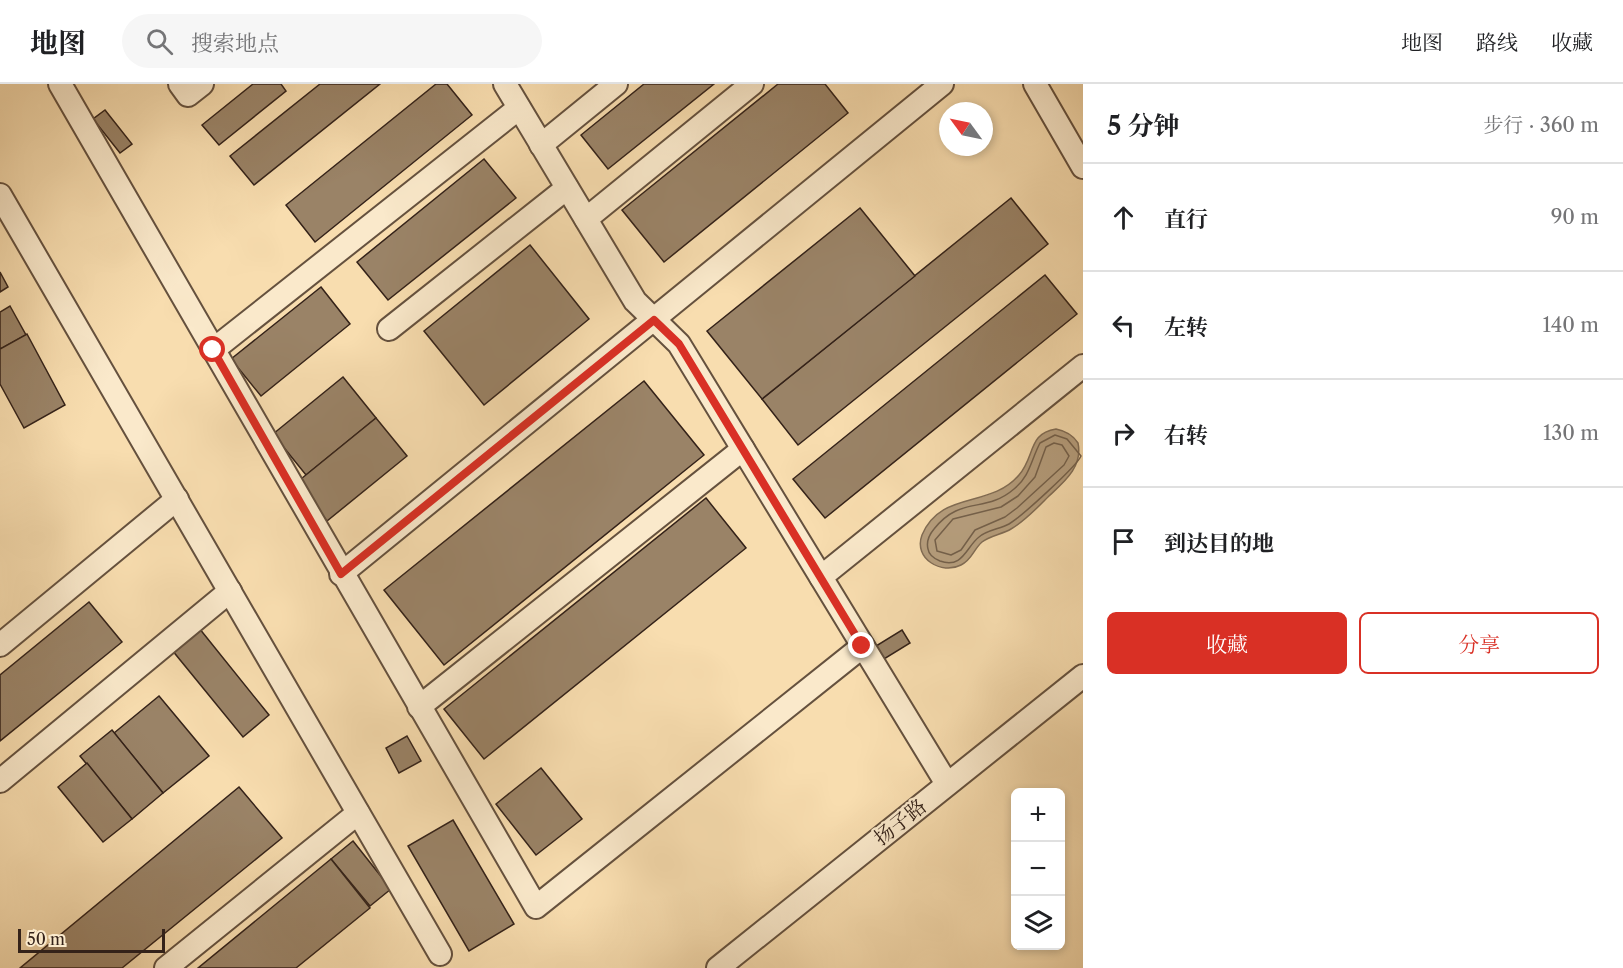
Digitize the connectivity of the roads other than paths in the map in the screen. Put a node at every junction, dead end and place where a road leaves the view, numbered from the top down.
1 (60, 84) edge
2 (180, 84) edge
3 (202, 84) edge
4 (505, 84) edge
5 (616, 84) edge
6 (752, 84) edge
7 (941, 84) edge
8 (1035, 84) edge
9 (519, 108) junction
10 (541, 145) junction
11 (1083, 167) edge
12 (567, 188) junction
13 (0, 195) edge
14 (586, 219) junction
15 (654, 320) junction
16 (389, 329) dead end
17 (213, 350) junction
18 (1083, 366) edge
19 (743, 449) junction
20 (177, 500) junction
21 (341, 574) junction
22 (822, 577) junction
23 (230, 591) junction
24 (0, 645) edge
25 (862, 646) junction
26 (1083, 676) edge
27 (419, 707) junction
28 (0, 781) edge
29 (947, 784) junction
30 (358, 813) junction
31 (440, 954) dead end
32 (166, 968) edge
33 (718, 968) edge

1 - 17 street
2 - 3 street
4 - 9 street
5 - 10 street
6 - 14 street
7 - 15 street
8 - 11 street
9 - 10 street
9 - 17 street
10 - 12 street
12 - 14 street
12 - 16 street
13 - 20 street
14 - 15 street
15 - 19 street
15 - 21 street
17 - 21 street
18 - 22 street
19 - 22 street
19 - 27 street
20 - 23 street
20 - 24 street
21 - 27 street
22 - 25 street
23 - 28 street
23 - 30 street
25 - 27 street
25 - 29 street
26 - 29 street, 扬子路
29 - 33 street, 扬子路
30 - 31 street
30 - 32 street

